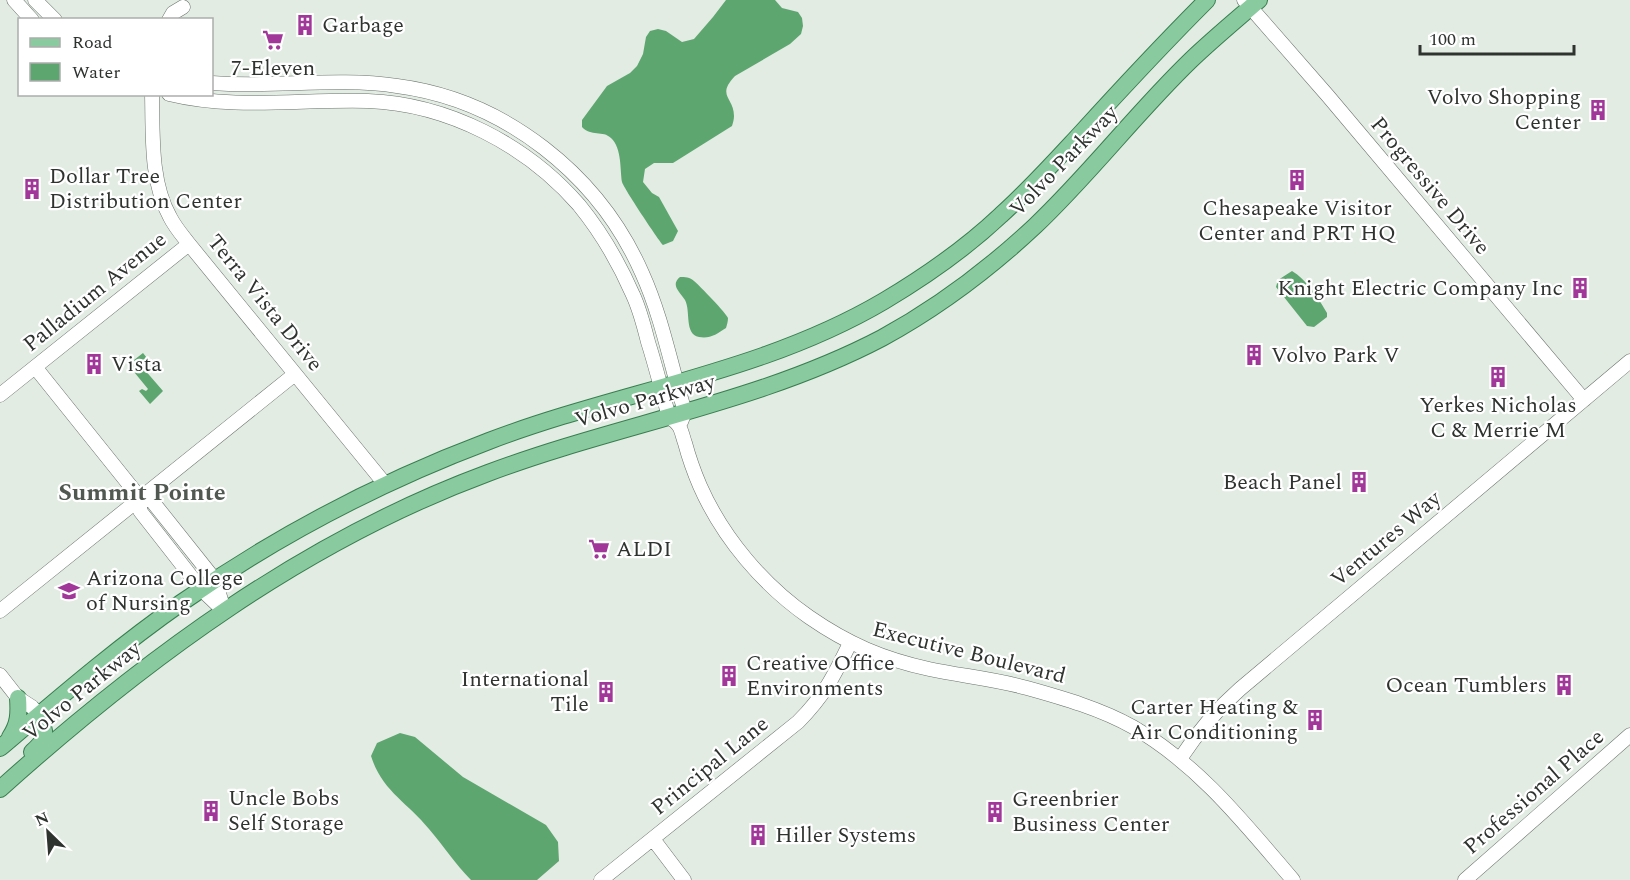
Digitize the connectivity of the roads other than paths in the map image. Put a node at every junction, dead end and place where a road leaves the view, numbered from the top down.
1 (14, 0) edge
2 (35, 0) edge
3 (1207, 0) edge
4 (1251, 2) edge
5 (30, 18) edge
6 (53, 18) edge
7 (169, 18) edge
8 (177, 18) edge
9 (213, 75) edge
10 (213, 83) edge
11 (248, 84) junction
12 (153, 96) edge
13 (180, 96) edge
14 (189, 244) junction
15 (1630, 361) edge
16 (35, 367) junction
17 (295, 374) junction
18 (669, 385) junction
19 (0, 395) edge
20 (1584, 400) junction
21 (678, 418) junction
22 (385, 484) junction
23 (140, 498) junction
24 (215, 580) junction
25 (201, 590) junction
26 (224, 610) junction
27 (0, 611) edge
28 (850, 643) junction
29 (0, 675) edge
30 (18, 698) junction
31 (39, 716) junction
32 (1630, 735) edge
33 (4, 744) edge
34 (1180, 759) junction
35 (0, 780) edge
36 (0, 789) edge
37 (653, 839) junction
38 (601, 880) edge
39 (684, 880) edge
40 (1293, 880) edge
41 (1465, 880) edge

1 - 5 street
2 - 6 street
3 - 18 main road, Volvo Parkway
4 - 20 street, Progressive Drive
4 - 21 main road, Volvo Parkway
7 - 8 street
9 - 11 street
10 - 11 street, Executive Boulevard
11 - 18 street, Executive Boulevard
12 - 14 street, Terra Vista Drive
13 - 18 street, Executive Boulevard
14 - 16 street, Palladium Avenue
14 - 17 street, Terra Vista Drive
15 - 20 street, Ventures Way
16 - 19 street, Palladium Avenue
16 - 23 street
17 - 22 street, Terra Vista Drive
17 - 23 street
18 - 21 street, Executive Boulevard
18 - 22 main road, Volvo Parkway
20 - 34 street, Ventures Way
21 - 26 main road, Volvo Parkway
21 - 28 street, Executive Boulevard
22 - 24 main road, Volvo Parkway
23 - 24 street
23 - 25 street
23 - 27 street
24 - 25 main road, Volvo Parkway
24 - 26 street
25 - 26 street
25 - 31 main road, Volvo Parkway
26 - 36 main road, Volvo Parkway
28 - 34 street, Executive Boulevard
28 - 37 street, Principal Lane
29 - 30 street
30 - 31 street
30 - 33 main road
31 - 33 main road, Volvo Parkway
31 - 35 main road
32 - 41 street, Professional Place
34 - 40 street, Executive Boulevard
37 - 38 street, Principal Lane
37 - 39 street

